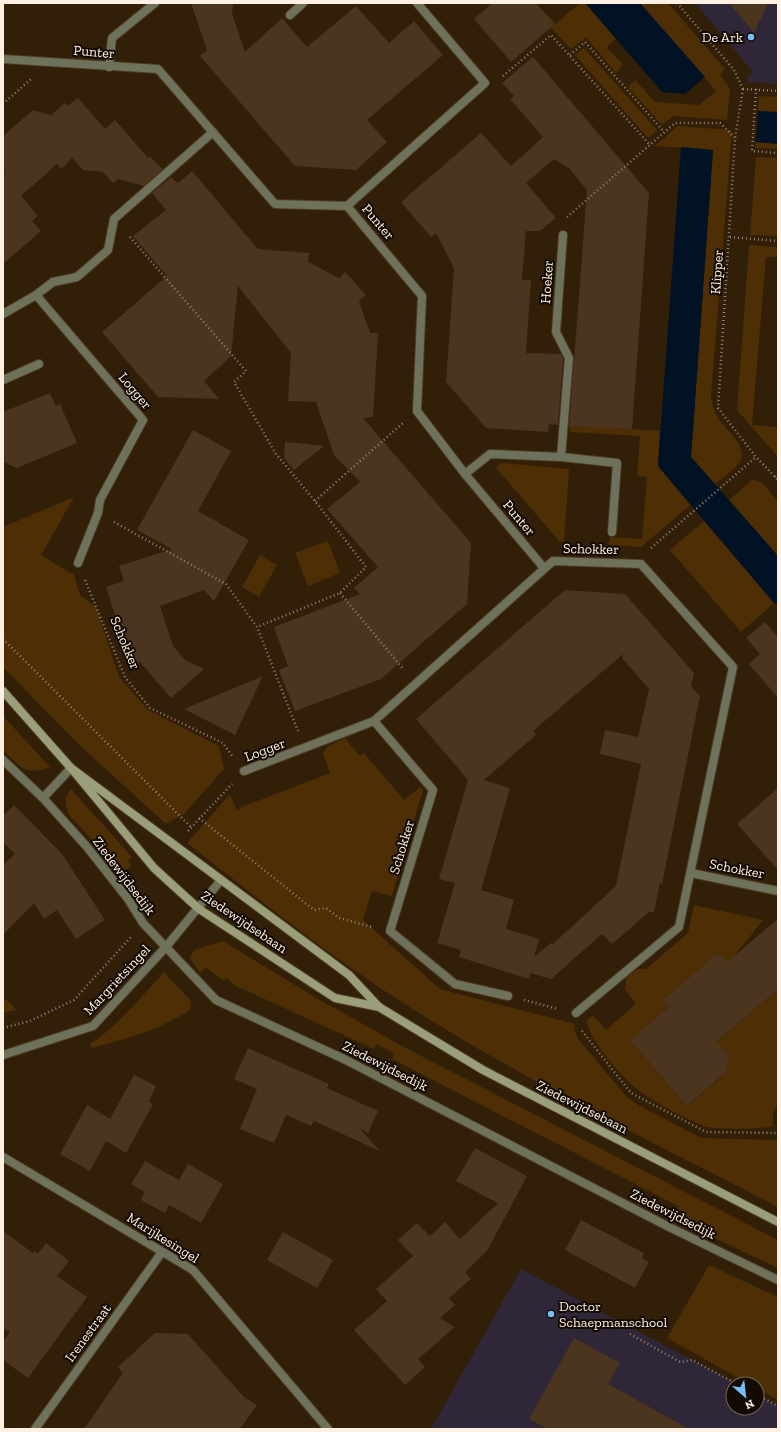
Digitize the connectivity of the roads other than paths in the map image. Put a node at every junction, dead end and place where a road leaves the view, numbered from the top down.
1 (155, 3) edge
2 (304, 3) edge
3 (417, 3) edge
4 (290, 15) dead end
5 (3, 60) edge
6 (109, 67) junction
7 (213, 132) junction
8 (347, 206) junction
9 (563, 235) road end
10 (36, 295) junction
11 (3, 314) edge
12 (39, 364) dead end
13 (3, 380) edge
14 (561, 457) junction
15 (465, 474) junction
16 (612, 532) dead end
17 (78, 563) road end
18 (544, 568) junction
19 (3, 692) edge
20 (374, 721) junction
21 (3, 760) edge
22 (71, 768) junction
23 (244, 771) road end
24 (43, 798) junction
25 (691, 873) junction
26 (221, 880) junction
27 (778, 890) edge
28 (199, 909) junction
29 (165, 948) junction
30 (508, 996) road end
31 (379, 1007) junction
32 (576, 1014) road end
33 (3, 1055) edge
34 (3, 1157) edge
35 (778, 1222) edge
36 (162, 1252) junction
37 (778, 1280) edge
38 (35, 1429) edge
39 (328, 1429) edge

1 - 6 street
2 - 4 street
3 - 8 street
5 - 6 street, Punter
6 - 7 street, Punter
7 - 8 street, Punter
7 - 10 street
8 - 15 street, Punter
9 - 14 street, Hoeker
10 - 11 street
10 - 17 street, Logger
12 - 13 street
14 - 15 street
14 - 16 street
15 - 18 street, Punter
18 - 20 street, Schokker
18 - 25 street, Schokker
19 - 22 street, Ziedewijdsebaan
20 - 23 street, Logger
20 - 30 street, Schokker
21 - 24 street, Ziedewijdsedijk
22 - 24 street
22 - 26 street, Ziedewijdsebaan
22 - 28 street, Ziedewijdsebaan
24 - 29 street, Ziedewijdsedijk
25 - 27 street, Schokker
25 - 32 street, Schokker
26 - 28 street, Margrietsingel
26 - 31 street, Ziedewijdsebaan
28 - 29 street, Margrietsingel
28 - 31 street, Ziedewijdsebaan
29 - 33 street, Margrietsingel
29 - 37 street, Ziedewijdsedijk
31 - 35 street, Ziedewijdsebaan
34 - 36 street, Marijkesingel
36 - 38 street, Irenestraat
36 - 39 street, Marijkesingel

